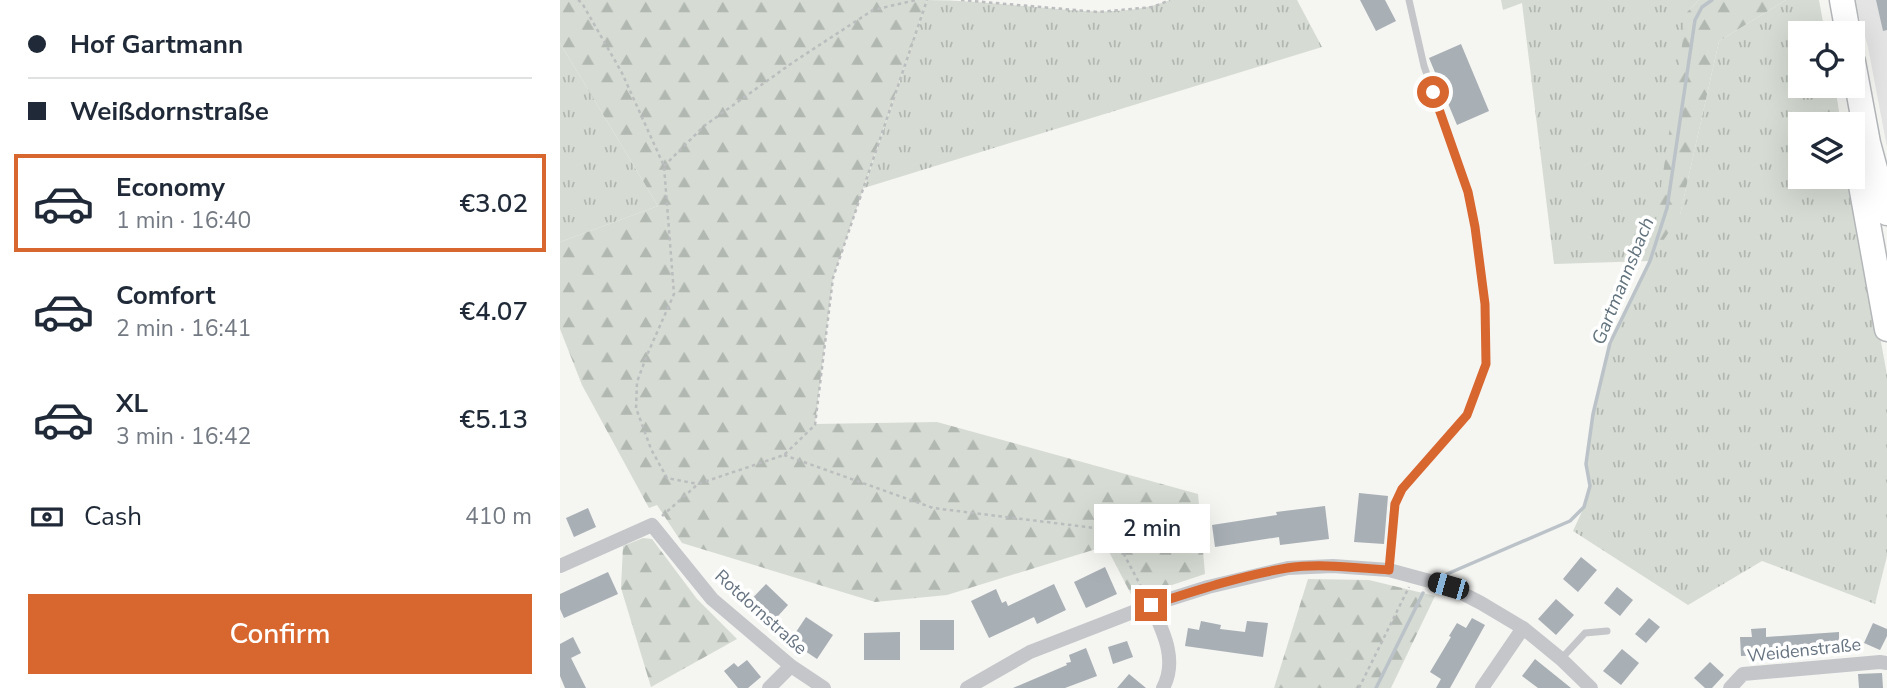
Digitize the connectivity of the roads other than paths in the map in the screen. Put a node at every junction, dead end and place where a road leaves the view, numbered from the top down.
1 (1409, 0) edge
2 (1828, 0) edge
3 (1842, 0) edge
4 (1832, 21) edge
5 (1846, 21) edge
6 (1865, 156) edge
7 (1865, 165) edge
8 (1865, 187) edge
9 (1887, 214) edge
10 (1887, 246) edge
11 (1887, 329) edge
12 (560, 566) edge
13 (1389, 570) junction
14 (1151, 605) junction
15 (1522, 628) junction
16 (1607, 631) dead end
17 (1561, 659) junction
18 (1887, 663) edge
19 (791, 666) junction
20 (769, 688) edge
21 (824, 688) edge
22 (967, 688) edge
23 (1163, 688) edge
24 (1482, 688) edge
25 (1591, 688) edge
26 (1730, 688) edge

1 - 13 lane
2 - 4 highway
3 - 5 highway
6 - 9 highway
7 - 10 highway
8 - 11 highway
12 - 19 street, Rotdornstraße
13 - 14 street
13 - 15 street
14 - 22 street
14 - 23 street
15 - 17 street
15 - 24 street
16 - 17 lane
17 - 25 street
18 - 26 street, Weidenstraße
19 - 20 street
19 - 21 street, Rotdornstraße

